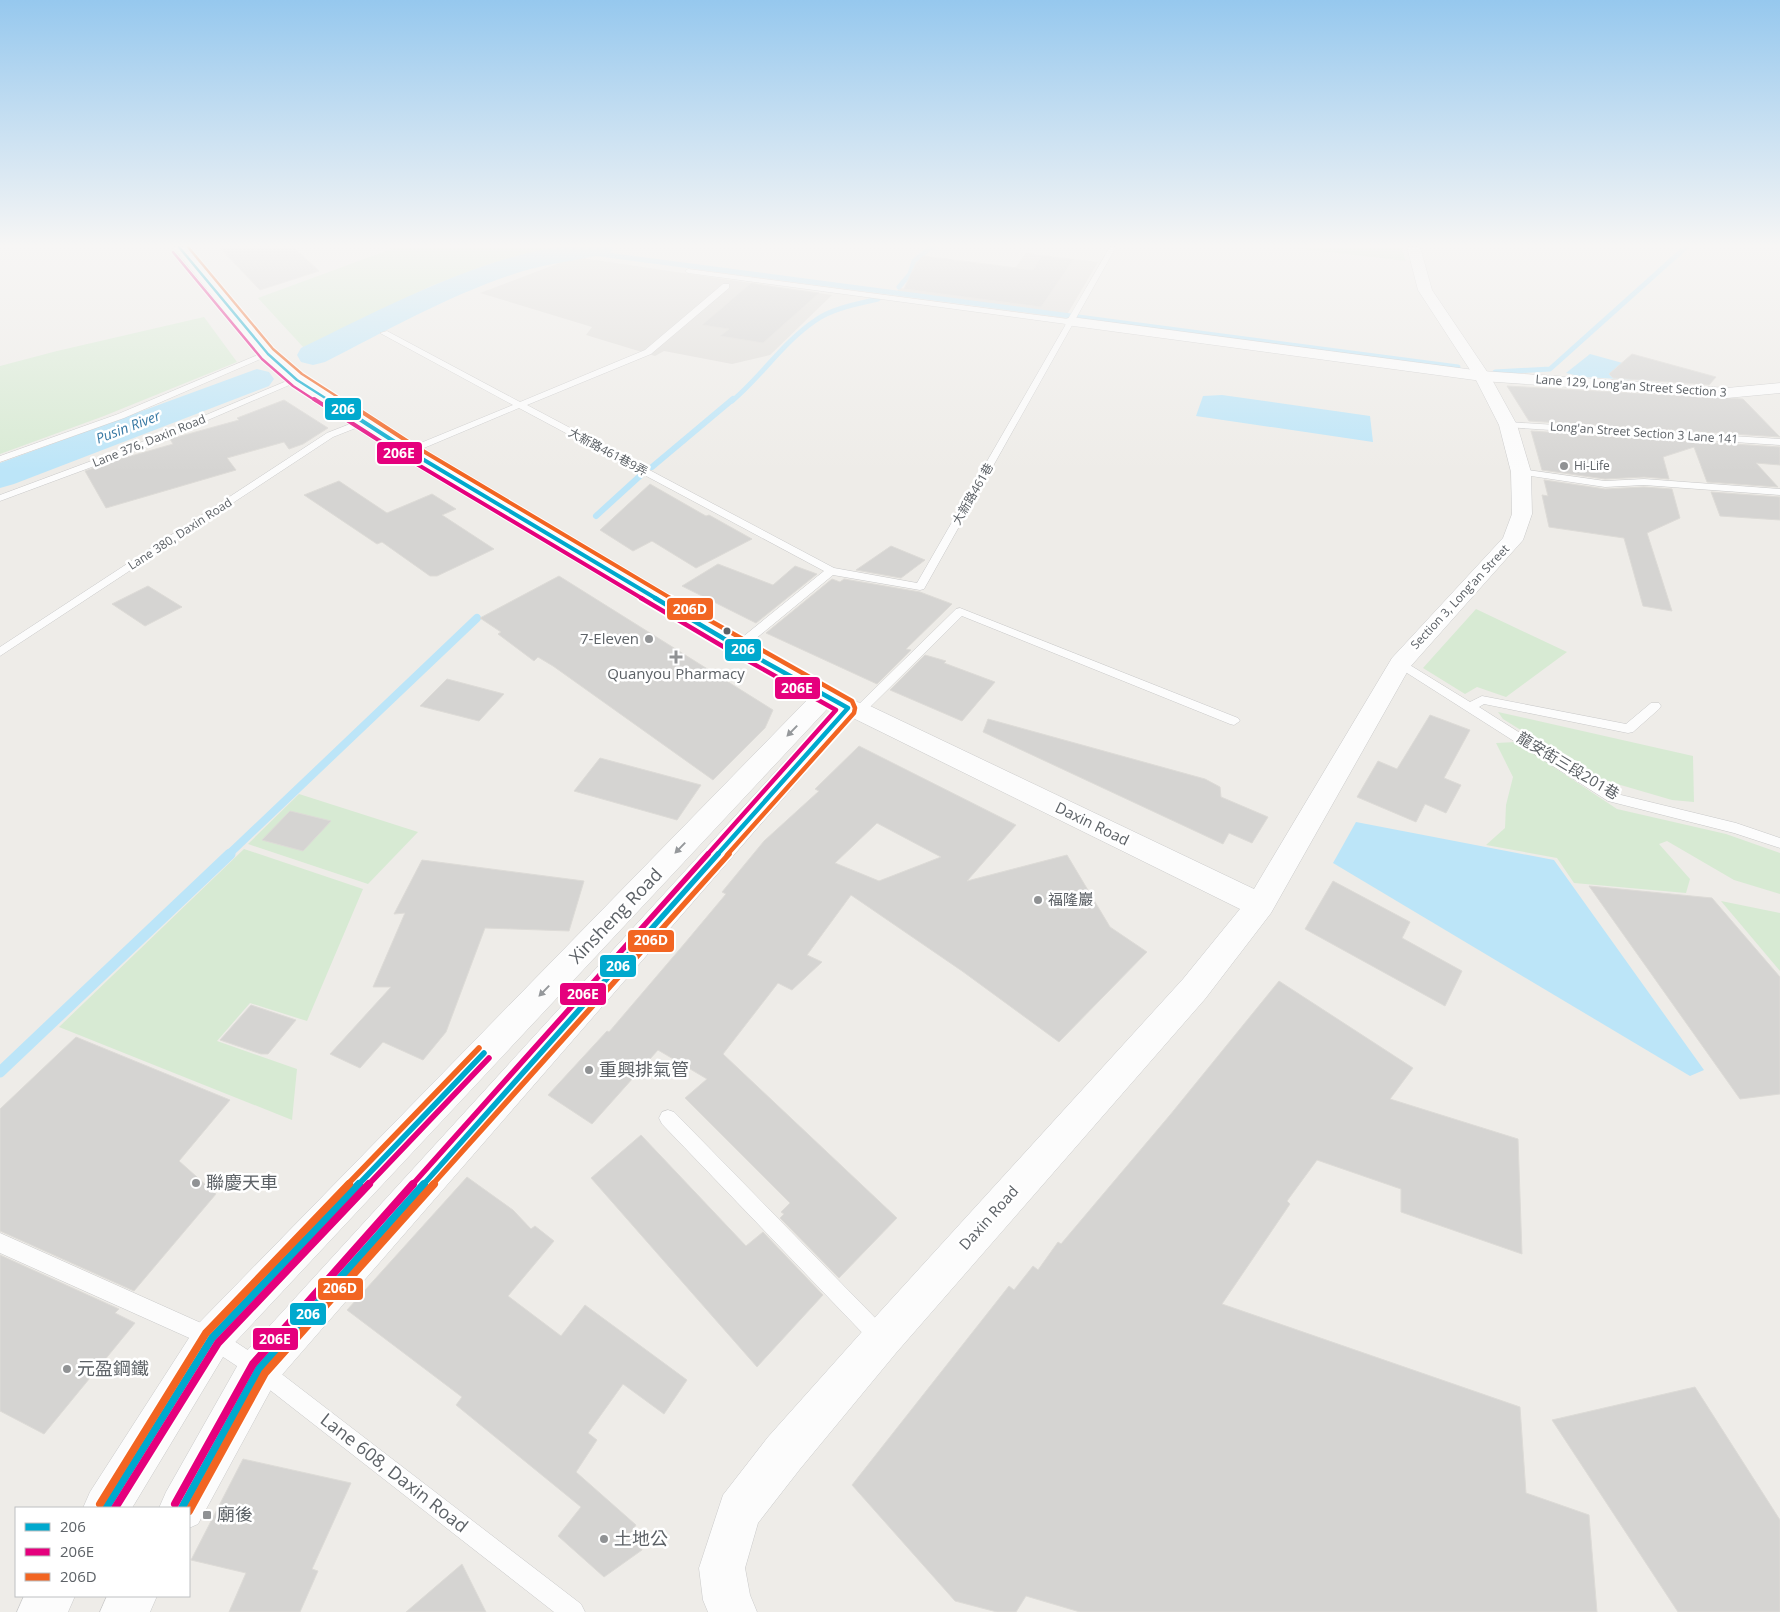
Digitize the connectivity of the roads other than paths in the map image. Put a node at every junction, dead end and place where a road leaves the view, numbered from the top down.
1 (241, 322) edge
2 (683, 322) edge
3 (1071, 322) edge
4 (1073, 322) edge
5 (1445, 322) edge
6 (384, 333) dead end
7 (270, 356) junction
8 (1482, 376) junction
9 (296, 379) junction
10 (1780, 388) edge
11 (1760, 391) junction
12 (520, 404) junction
13 (1780, 406) edge
14 (363, 422) junction
15 (1508, 424) junction
16 (1780, 442) edge
17 (410, 451) junction
18 (0, 459) edge
19 (1522, 472) junction
20 (1780, 492) edge
21 (0, 498) edge
22 (831, 571) junction
23 (738, 647) junction
24 (0, 652) edge
25 (1400, 662) junction
26 (844, 705) junction
27 (1472, 706) junction
28 (1655, 706) dead end
29 (1234, 721) dead end
30 (1780, 843) edge
31 (1260, 905) junction
32 (668, 1118) dead end
33 (0, 1243) edge
34 (212, 1338) junction
35 (882, 1339) junction
36 (260, 1369) junction
37 (107, 1507) edge
38 (183, 1507) edge
39 (51, 1597) edge
40 (132, 1597) edge
41 (724, 1607) edge
42 (41, 1612) edge
43 (124, 1612) edge
44 (573, 1612) edge

1 - 7 street, Daxin Road
2 - 12 lane
3 - 22 lane, 大新路461巷
4 - 8 street, Lane 129, Long'an Street Section 3
5 - 8 street, Section 3, Long'an Street
6 - 12 lane, 大新路461巷9弄
7 - 9 street, Daxin Road
7 - 18 lane
8 - 11 street, Lane 129, Long'an Street Section 3
8 - 15 street, Section 3, Long'an Street
9 - 14 street, Daxin Road
9 - 21 lane, Lane 376, Daxin Road
10 - 11 street, Lane 129, Long'an Street Section 3
11 - 13 street
12 - 17 lane
12 - 22 lane, 大新路461巷9弄
14 - 17 street, Daxin Road
14 - 24 lane, Lane 380, Daxin Road
15 - 16 lane, Long'an Street Section 3 Lane 141
15 - 19 street, Section 3, Long'an Street
17 - 23 street, Daxin Road
19 - 20 lane
19 - 25 street, Section 3, Long'an Street
22 - 23 lane
23 - 26 street, Daxin Road
25 - 27 lane, 龍安街三段201巷
25 - 31 street, Section 3, Long'an Street
26 - 29 lane
26 - 31 street, Daxin Road
26 -> 34 street, Xinsheng Road
26 - 36 street, Xinsheng Road
27 - 28 lane
27 - 30 lane, 龍安街三段201巷
31 - 35 street, Daxin Road
32 - 35 lane
33 - 34 lane, Lane 608, Daxin Road
34 - 36 lane, Lane 608, Daxin Road
34 - 37 street, Xinsheng Road
35 - 41 street, Daxin Road
36 - 38 street, Xinsheng Road
36 - 44 lane, Lane 608, Daxin Road
39 - 42 street
40 - 43 street

